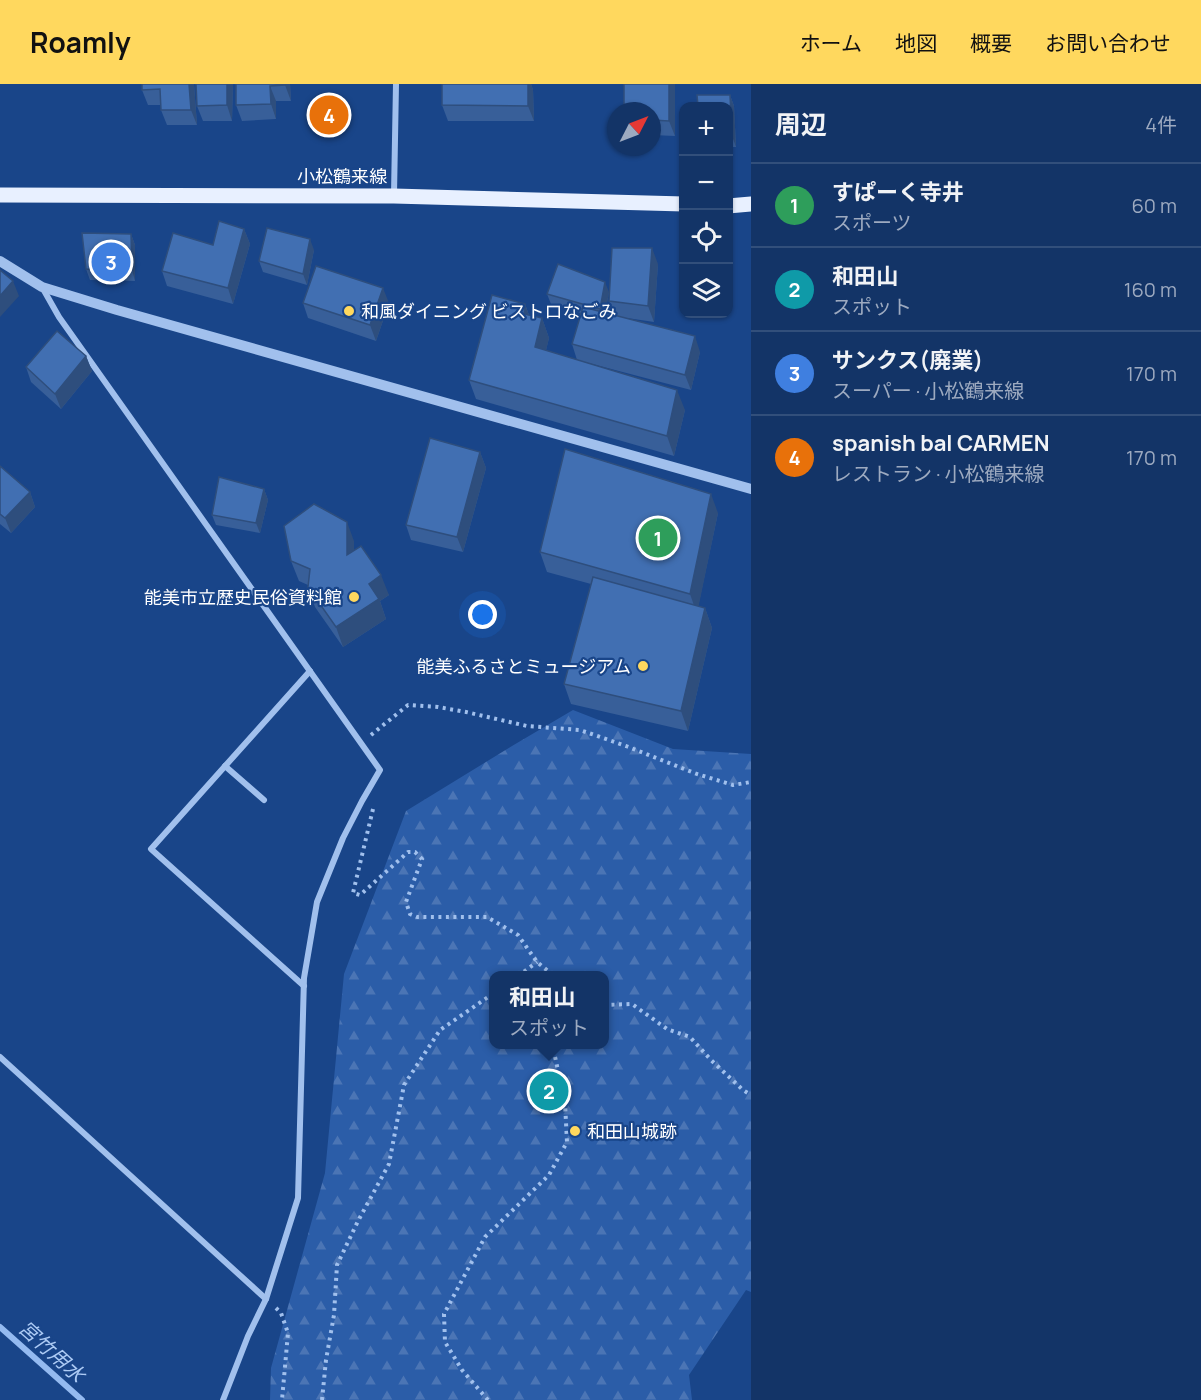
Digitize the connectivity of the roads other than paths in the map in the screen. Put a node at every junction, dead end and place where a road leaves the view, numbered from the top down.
1 (396, 84) edge
2 (0, 195) edge
3 (394, 196) junction
4 (679, 204) edge
5 (751, 204) edge
6 (733, 206) edge
7 (0, 261) edge
8 (42, 287) junction
9 (751, 489) edge
10 (310, 671) junction
11 (225, 766) junction
12 (264, 800) dead end
13 (304, 986) junction
14 (0, 1057) edge
15 (266, 1299) junction
16 (223, 1400) edge

1 - 3 street
2 - 3 main road, 小松鶴来線
3 - 4 main road, 小松鶴来線
5 - 6 main road
7 - 8 street
8 - 9 street
8 - 10 street
10 - 11 street
10 - 13 street
11 - 12 street
11 - 13 street
13 - 15 street
14 - 15 street
15 - 16 street

